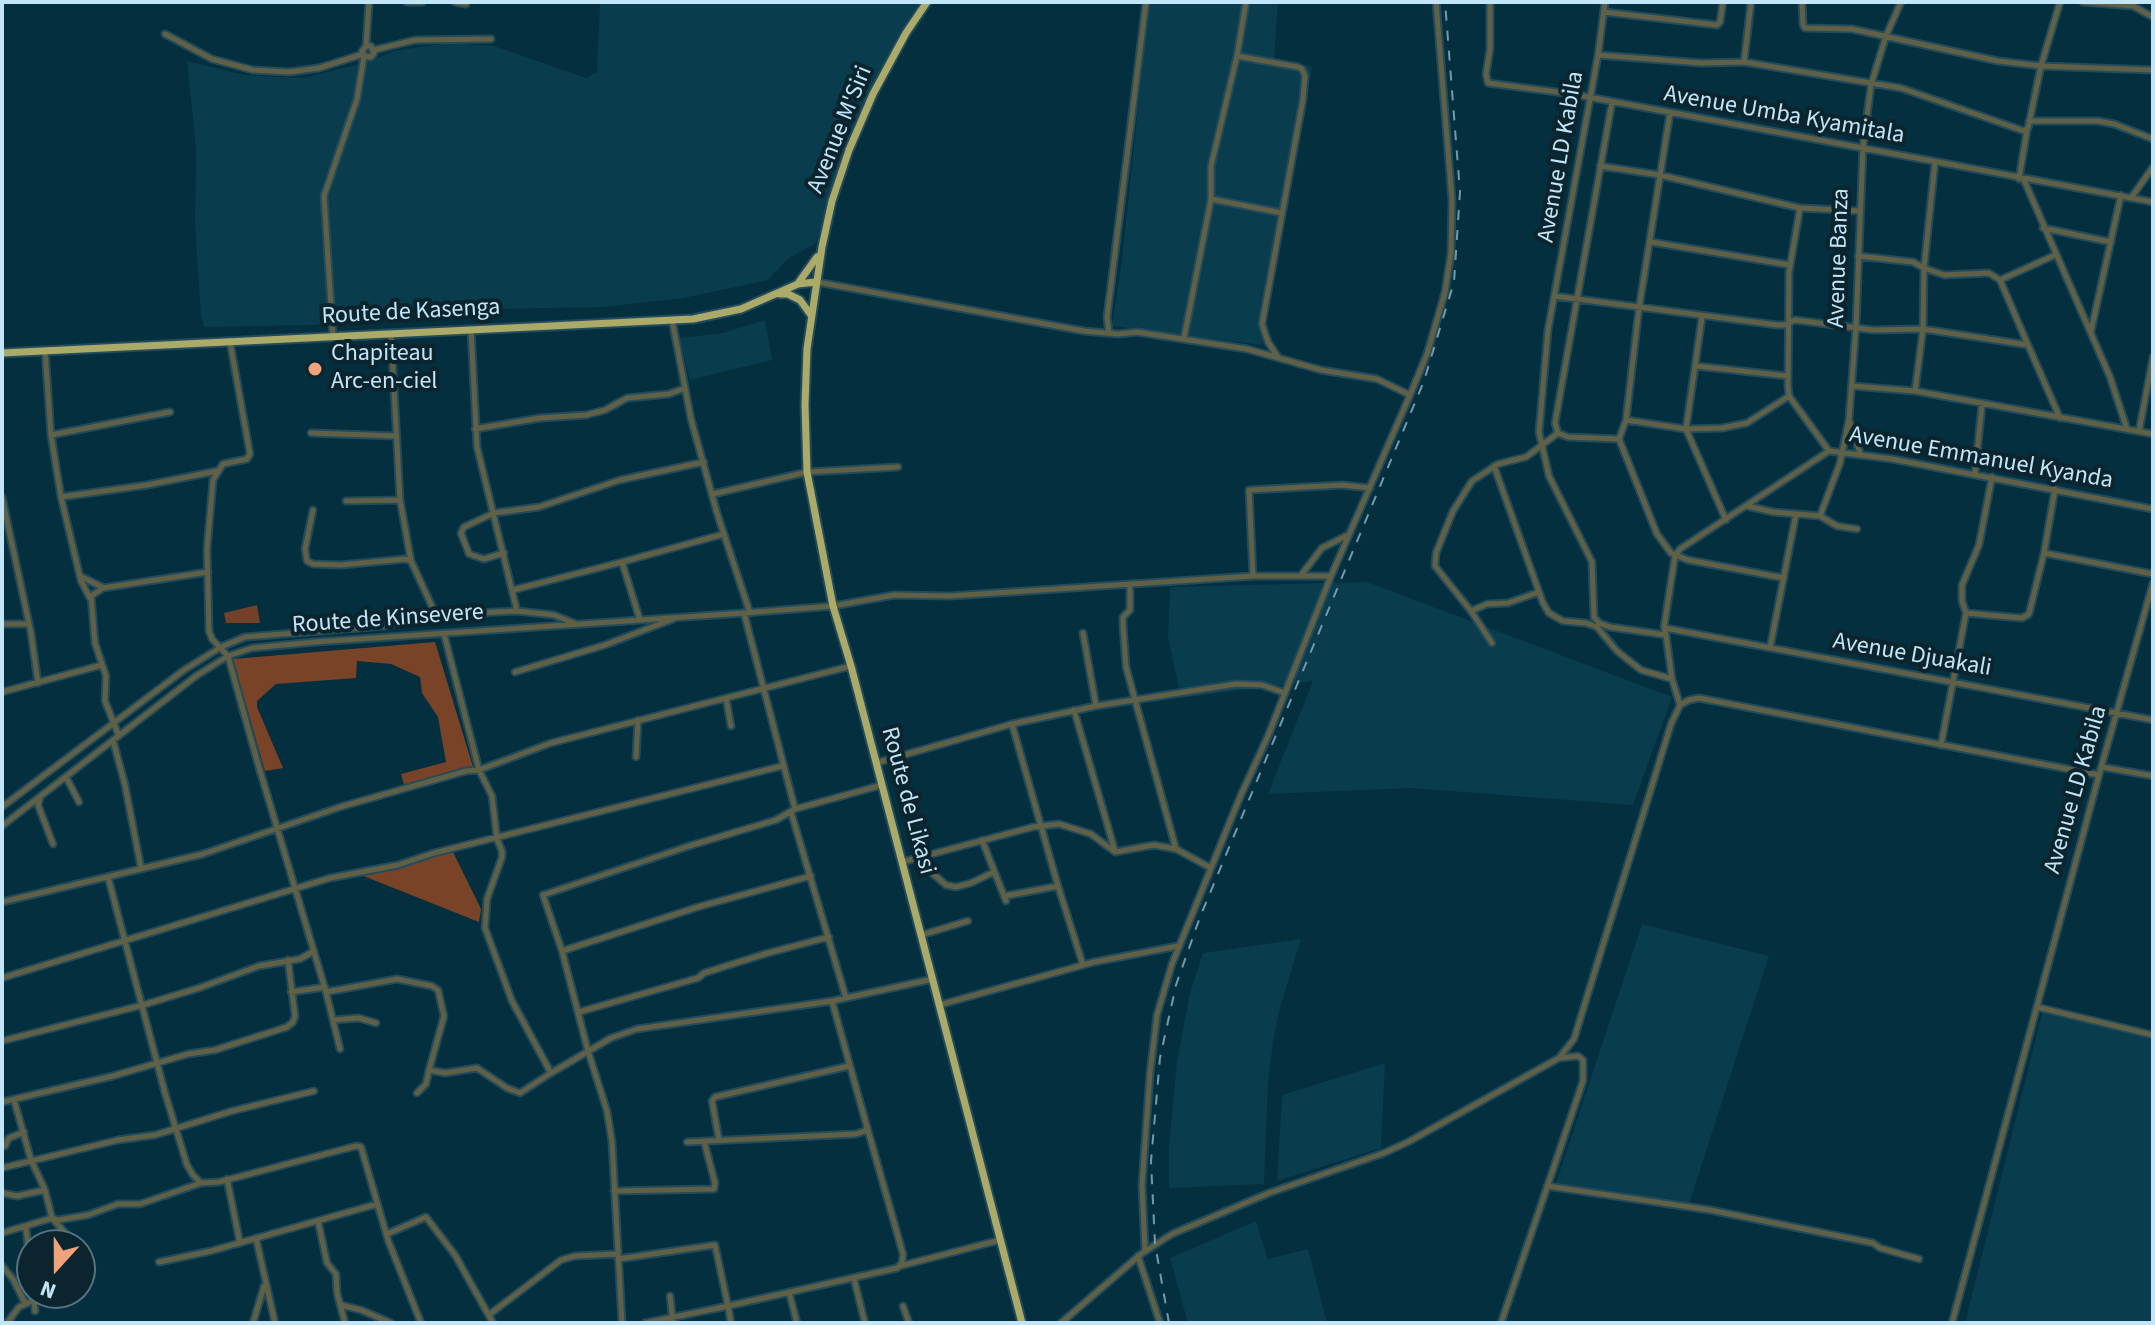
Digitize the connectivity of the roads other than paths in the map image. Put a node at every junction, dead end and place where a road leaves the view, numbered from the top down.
1 (369, 2) edge
2 (407, 2) edge
3 (422, 2) edge
4 (455, 2) edge
5 (927, 2) edge
6 (1146, 2) edge
7 (1246, 2) edge
8 (1436, 2) edge
9 (1490, 2) edge
10 (1605, 2) edge
11 (1723, 2) edge
12 (1751, 2) edge
13 (1802, 2) edge
14 (1901, 2) edge
15 (2060, 2) edge
16 (2083, 2) edge
17 (466, 4) dead end
18 (1604, 12) junction
19 (2153, 17) edge
20 (165, 34) dead end
21 (1886, 36) junction
22 (491, 39) dead end
23 (366, 46) junction
24 (374, 50) junction
25 (363, 55) junction
26 (1598, 55) junction
27 (1237, 56) junction
28 (1744, 62) junction
29 (2041, 66) junction
30 (2153, 70) edge
31 (1871, 85) junction
32 (1591, 98) junction
33 (1612, 102) junction
34 (1670, 113) junction
35 (2029, 121) junction
36 (2027, 130) junction
37 (2153, 139) edge
38 (1863, 147) junction
39 (1935, 162) junction
40 (1600, 166) junction
41 (2153, 167) edge
42 (1660, 175) junction
43 (2022, 179) junction
44 (2121, 195) junction
45 (2131, 198) junction
46 (1211, 199) junction
47 (2153, 202) edge
48 (1800, 208) junction
49 (1860, 211) junction
50 (1282, 213) junction
51 (2043, 228) junction
52 (1651, 242) junction
53 (2111, 242) junction
54 (822, 247) junction
55 (2055, 255) junction
56 (1858, 256) junction
57 (1790, 265) junction
58 (1924, 268) junction
59 (2000, 280) junction
60 (816, 282) junction
61 (798, 284) junction
62 (778, 294) junction
63 (1554, 296) junction
64 (1576, 299) junction
65 (1639, 308) junction
66 (811, 315) junction
67 (1702, 317) junction
68 (672, 320) junction
69 (1790, 322) junction
70 (1856, 326) junction
71 (471, 329) junction
72 (1923, 329) junction
73 (2091, 332) junction
74 (1109, 333) junction
75 (391, 334) junction
76 (333, 337) junction
77 (1184, 338) junction
78 (230, 342) junction
79 (2028, 345) junction
80 (45, 351) junction
81 (2, 353) edge
82 (2153, 357) edge
83 (1278, 358) junction
84 (1696, 366) junction
85 (1788, 376) junction
86 (1852, 386) junction
87 (685, 388) junction
88 (1915, 391) junction
89 (1410, 395) junction
90 (1789, 396) junction
91 (1982, 404) junction
92 (170, 412) dead end
93 (2060, 418) junction
94 (1849, 419) junction
95 (1626, 420) junction
96 (475, 429) junction
97 (1686, 429) junction
98 (2127, 429) junction
99 (2139, 431) junction
100 (311, 433) dead end
101 (1558, 433) junction
102 (2153, 434) edge
103 (51, 435) junction
104 (396, 436) junction
105 (1619, 439) junction
106 (1542, 445) junction
107 (1829, 451) junction
108 (1842, 451) junction
109 (1860, 453) junction
110 (704, 462) junction
111 (1494, 466) junction
112 (898, 467) dead end
113 (218, 471) junction
114 (807, 472) junction
115 (1975, 474) junction
116 (1992, 477) junction
117 (1370, 488) junction
118 (2055, 489) junction
119 (713, 494) junction
120 (2, 497) edge
121 (61, 497) junction
122 (400, 500) junction
123 (346, 501) dead end
124 (1747, 506) junction
125 (2153, 509) edge
126 (313, 510) dead end
127 (494, 513) junction
128 (1796, 514) junction
129 (1820, 516) junction
130 (1726, 520) junction
131 (1857, 529) dead end
132 (724, 534) junction
133 (1348, 535) junction
134 (504, 553) junction
135 (2044, 553) junction
136 (1675, 556) junction
137 (411, 561) junction
138 (622, 562) junction
139 (208, 572) junction
140 (2153, 574) edge
141 (1302, 575) junction
142 (80, 576) junction
143 (1253, 576) junction
144 (1331, 576) junction
145 (1784, 578) junction
146 (2153, 583) edge
147 (1130, 584) junction
148 (103, 588) junction
149 (513, 590) junction
150 (1539, 592) junction
151 (90, 599) junction
152 (833, 606) junction
153 (517, 611) junction
154 (1471, 611) junction
155 (747, 613) junction
156 (1966, 613) junction
157 (436, 615) junction
158 (676, 618) junction
159 (640, 620) junction
160 (2, 624) edge
161 (29, 624) junction
162 (580, 625) junction
163 (1598, 625) junction
164 (1664, 627) junction
165 (1083, 633) dead end
166 (444, 634) junction
167 (1666, 635) junction
168 (1492, 643) dead end
169 (221, 647) junction
170 (1770, 648) junction
171 (228, 656) junction
172 (102, 665) junction
173 (851, 666) junction
174 (515, 672) dead end
175 (1672, 679) junction
176 (1953, 682) junction
177 (38, 683) junction
178 (762, 689) junction
179 (2, 692) edge
180 (1285, 693) junction
181 (726, 698) junction
182 (1134, 700) junction
183 (1680, 705) junction
184 (1096, 706) junction
185 (1074, 710) junction
186 (2118, 713) junction
187 (638, 720) junction
188 (2153, 720) edge
189 (113, 724) junction
190 (1012, 724) junction
191 (731, 726) dead end
192 (116, 738) junction
193 (1941, 745) junction
194 (636, 757) dead end
195 (876, 763) junction
196 (782, 766) junction
197 (2102, 767) junction
198 (479, 770) junction
199 (2099, 775) junction
200 (2153, 776) edge
201 (66, 777) junction
202 (882, 785) junction
203 (40, 797) junction
204 (79, 802) dead end
205 (2, 808) edge
206 (793, 810) junction
207 (16, 815) junction
208 (1041, 825) junction
209 (2, 826) edge
210 (278, 827) junction
211 (497, 839) junction
212 (982, 840) junction
213 (53, 844) dead end
214 (1176, 849) junction
215 (1115, 852) junction
216 (915, 858) junction
217 (902, 862) junction
218 (141, 868) junction
219 (1211, 868) junction
220 (994, 872) junction
221 (811, 876) junction
222 (108, 877) junction
223 (1058, 886) junction
224 (295, 889) junction
225 (2, 902) edge
226 (968, 921) dead end
227 (921, 935) junction
228 (829, 937) junction
229 (124, 939) junction
230 (1178, 946) junction
231 (314, 951) junction
232 (562, 951) junction
233 (288, 960) junction
234 (1083, 965) junction
235 (2, 978) edge
236 (933, 979) junction
237 (325, 989) junction
238 (291, 992) junction
239 (846, 998) junction
240 (832, 1001) junction
241 (143, 1005) junction
242 (939, 1005) junction
243 (2037, 1007) junction
244 (579, 1012) junction
245 (333, 1020) junction
246 (376, 1023) dead end
247 (2153, 1035) edge
248 (2, 1041) edge
249 (340, 1049) dead end
250 (588, 1051) junction
251 (1559, 1058) junction
252 (158, 1064) junction
253 (849, 1066) junction
254 (429, 1070) junction
255 (551, 1073) junction
256 (314, 1091) dead end
257 (417, 1093) dead end
258 (14, 1100) junction
259 (2, 1102) edge
260 (867, 1127) junction
261 (176, 1128) junction
262 (24, 1132) junction
263 (719, 1140) junction
264 (704, 1141) junction
265 (687, 1142) dead end
266 (5, 1146) dead end
267 (31, 1160) junction
268 (2, 1168) edge
269 (227, 1179) junction
270 (201, 1183) junction
271 (1547, 1186) junction
272 (45, 1190) junction
273 (614, 1191) junction
274 (2, 1193) edge
275 (377, 1204) junction
276 (52, 1218) junction
277 (318, 1221) junction
278 (26, 1228) joint
279 (62, 1229) edge
280 (2, 1233) edge
281 (387, 1234) junction
282 (256, 1238) junction
283 (1000, 1240) junction
284 (240, 1243) junction
285 (1145, 1250) junction
286 (618, 1256) junction
287 (1138, 1256) junction
288 (1919, 1259) dead end
289 (159, 1262) dead end
290 (2, 1266) edge
291 (900, 1266) junction
292 (854, 1279) junction
293 (265, 1283) junction
294 (16, 1285) edge
295 (789, 1292) junction
296 (670, 1296) dead end
297 (341, 1305) junction
298 (728, 1306) junction
299 (903, 1306) dead end
300 (19, 1309) edge
301 (16, 1312) junction
302 (490, 1314) junction
303 (672, 1320) edge
304 (7, 1323) edge
305 (17, 1323) edge
306 (253, 1323) edge
307 (275, 1323) edge
308 (345, 1323) edge
309 (391, 1323) edge
310 (421, 1323) edge
311 (493, 1323) edge
312 (622, 1323) edge
313 (645, 1323) edge
314 (731, 1323) edge
315 (797, 1323) edge
316 (865, 1323) edge
317 (909, 1323) edge
318 (1022, 1323) edge
319 (1061, 1323) edge
320 (1160, 1323) edge
321 (1501, 1323) edge
322 (1952, 1323) edge

1 - 23 street
2 - 3 street
4 - 17 street
5 - 54 highway, Avenue M'Siri
6 - 74 street
7 - 27 street
8 - 89 street
9 - 32 street, Avenue Umba Kyamitala
10 - 18 street, Avenue LD Kabila
11 - 18 street
12 - 28 street
13 - 21 street
14 - 21 street, Avenue Banza
15 - 29 street
16 - 19 street
18 - 26 street, Avenue LD Kabila
20 - 25 street
21 - 29 street
21 - 31 street, Avenue Banza
22 - 24 street
23 - 24 street
23 - 25 street
24 - 25 street
25 - 76 street
26 - 28 street
26 - 32 street, Avenue LD Kabila
27 - 46 street
27 - 50 street
28 - 31 street
29 - 30 street
29 - 35 street
31 - 36 street
31 - 38 street, Avenue Banza
32 - 33 street, Avenue Umba Kyamitala
32 - 63 street, Avenue LD Kabila
33 - 34 street, Avenue Umba Kyamitala
33 - 40 street, Avenue LD Kabila
34 - 38 street, Avenue Umba Kyamitala
34 - 42 street
35 - 36 street
35 - 37 street
36 - 43 street
38 - 39 street, Avenue Umba Kyamitala
38 - 49 street, Avenue Banza
39 - 43 street, Avenue Umba Kyamitala
39 - 58 street
40 - 42 street
40 - 64 street, Avenue LD Kabila
41 - 45 street
42 - 48 street
42 - 52 street
43 - 44 street, Avenue Umba Kyamitala
43 - 51 street
44 - 45 street, Avenue Umba Kyamitala
44 - 53 street
45 - 47 street, Avenue Umba Kyamitala
46 - 50 street
46 - 77 street
48 - 49 street
48 - 57 street
49 - 56 street, Avenue Banza
50 - 83 street
51 - 53 street
51 - 55 street
52 - 57 street
52 - 65 street
53 - 73 street
54 - 60 highway, Avenue M'Siri
54 - 61 highway
55 - 59 street
55 - 73 street
56 - 58 street
56 - 70 street, Avenue Banza
57 - 69 street
58 - 59 street
58 - 72 street
59 - 79 street
60 - 61 highway, Route de Kasenga
60 - 66 highway, Route de Likasi
60 - 74 street
61 - 62 highway, Route de Kasenga
62 - 66 highway
62 - 68 highway, Route de Kasenga
63 - 64 street
63 - 106 street, Avenue LD Kabila
64 - 65 street
64 - 101 street, Avenue LD Kabila
65 - 67 street
65 - 95 street
66 - 114 highway, Route de Likasi
67 - 69 street
67 - 84 street
68 - 71 highway, Route de Kasenga
68 - 87 street
69 - 70 street
69 - 85 street
70 - 72 street
70 - 86 street, Avenue Banza
71 - 75 highway, Route de Kasenga
71 - 96 street
72 - 79 street
72 - 88 street
73 - 98 street
74 - 77 street
75 - 76 highway, Route de Kasenga
75 - 104 street
76 - 78 highway, Route de Kasenga
77 - 83 street
78 - 80 highway, Route de Kasenga
78 - 113 street
79 - 93 street
80 - 81 highway, Route de Kasenga
80 - 103 street
82 - 99 street
83 - 89 street
84 - 85 street
84 - 97 street
85 - 90 street
86 - 88 street
86 - 94 street, Avenue Banza
87 - 96 street
87 - 110 street
88 - 91 street
89 - 117 street
90 - 97 street
90 - 107 street
91 - 93 street
91 - 115 street
92 - 103 street
93 - 98 street
94 - 108 street, Avenue Banza
94 - 109 street
95 - 97 street
95 - 105 street
96 - 127 street
97 - 130 street
98 - 99 street
99 - 102 street
100 - 104 street
101 - 105 street
101 - 106 street
103 - 121 street
104 - 122 street
105 - 136 street
106 - 111 street
106 - 163 street, Avenue LD Kabila
107 - 108 street, Avenue Emmanuel Kyanda
107 - 124 street, Avenue Emmanuel Kyanda
108 - 109 street, Avenue Emmanuel Kyanda
108 - 129 street, Avenue Banza
109 - 115 street, Avenue Emmanuel Kyanda
110 - 119 street
110 - 127 street
111 - 150 street
111 - 154 street
112 - 114 street
113 - 121 street
113 - 139 street
114 - 119 street
114 - 152 highway, Route de Likasi
115 - 116 street, Avenue Emmanuel Kyanda
116 - 118 street, Avenue Emmanuel Kyanda
116 - 156 street
117 - 133 street
117 - 143 street
118 - 125 street, Avenue Emmanuel Kyanda
118 - 135 street
119 - 132 street
120 - 161 street
121 - 142 street
122 - 123 street
122 - 137 street
124 - 128 street
124 - 130 street, Avenue Emmanuel Kyanda
126 - 137 street
127 - 134 street
127 - 134 street
128 - 129 street
128 - 145 street
129 - 131 street
130 - 136 street, Avenue Emmanuel Kyanda
132 - 138 street
132 - 155 street
133 - 141 street
133 - 144 street
134 - 149 street
135 - 140 street
135 - 156 street
136 - 145 street
136 - 164 street
137 - 157 street
138 - 149 street
138 - 159 street
139 - 148 street
139 - 169 street
141 - 143 street, Route de Kinsevere
141 - 144 street, Route de Kinsevere
142 - 148 street
142 - 151 street
143 - 147 street, Route de Kinsevere
144 - 180 street
145 - 170 street
146 - 186 street, Avenue LD Kabila
147 - 152 street, Route de Kinsevere
147 - 182 street
148 - 151 street
149 - 153 street
150 - 154 street
150 - 163 street
151 - 172 street
152 - 155 street, Route de Kinsevere
152 - 173 highway, Route de Likasi
153 - 157 street
153 - 162 street
154 - 168 street
155 - 158 street, Route de Kinsevere
155 - 178 street
156 - 176 street
157 - 169 street
158 - 159 street, Route de Kinsevere
158 - 174 street
159 - 162 street, Route de Kinsevere
160 - 161 street
161 - 177 street
162 - 166 street, Route de Kinsevere
163 - 167 street
163 - 175 street
164 - 167 street
164 - 170 street, Avenue Djuakali
165 - 184 street
166 - 171 street, Route de Kinsevere
166 - 198 street
167 - 175 street
169 - 171 street
169 - 189 street
170 - 176 street, Avenue Djuakali
171 - 192 street, Route de Kinsevere
171 - 210 street
172 - 177 street
172 - 189 street
173 - 178 street
173 - 195 highway, Route de Likasi
175 - 183 street
176 - 186 street, Avenue Djuakali
176 - 193 street
177 - 179 street
178 - 181 street
178 - 196 street
180 - 182 street
180 - 219 street
181 - 187 street
181 - 191 street
182 - 184 street
182 - 214 street
183 - 193 street
183 - 251 street
184 - 185 street
185 - 190 street
185 - 215 street
186 - 188 street, Avenue Djuakali
186 - 197 street, Avenue LD Kabila
187 - 194 street
187 - 198 street
189 - 192 street
189 - 205 street
190 - 195 street
190 - 208 street
192 - 201 street, Route de Kinsevere
192 - 218 street
193 - 199 street
195 - 202 highway, Route de Likasi
196 - 206 street
196 - 211 street
197 - 199 street, Avenue LD Kabila
197 - 200 street
198 - 210 street
198 - 211 street
199 - 243 street, Avenue LD Kabila
201 - 203 street, Route de Kinsevere
201 - 204 street
202 - 206 street
202 - 217 highway, Route de Likasi
203 - 207 street, Route de Kinsevere
203 - 213 street
205 - 207 street
206 - 221 street
206 - 232 street
207 - 209 street, Route de Kinsevere
208 - 212 street
208 - 215 street
208 - 223 street
210 - 218 street
210 - 224 street
211 - 224 street
211 - 255 street
212 - 216 street
212 - 220 street
214 - 215 street
214 - 219 street
216 - 217 street
216 - 220 street
217 - 227 highway, Route de Likasi
218 - 222 street
219 - 230 street
220 - 223 street
221 - 228 street
221 - 232 street
222 - 225 street
222 - 229 street
223 - 234 street
224 - 229 street
224 - 231 street
226 - 227 street
227 - 236 highway, Route de Likasi
228 - 239 street
228 - 244 street
229 - 235 street
229 - 241 street
230 - 234 street
230 - 285 street
231 - 233 street
231 - 237 street
232 - 244 street
233 - 238 street
233 - 241 street
234 - 242 street
236 - 239 street
236 - 242 highway, Route de Likasi
237 - 238 street
237 - 245 street
237 - 254 street
238 - 252 street
239 - 240 street
240 - 250 street
240 - 253 street
241 - 248 street
241 - 252 street
242 - 283 highway, Route de Likasi
243 - 247 street
243 - 322 street, Avenue LD Kabila
244 - 250 street
245 - 246 street
245 - 249 street
250 - 255 street
250 - 273 street
251 - 271 street
251 - 285 street
252 - 258 street
252 - 261 street
253 - 260 street
253 - 263 street
254 - 255 street
254 - 257 street
256 - 261 street
258 - 259 street
258 - 262 street
260 - 263 street
260 - 291 street
261 - 267 street
261 - 270 street
262 - 266 street
262 - 267 street
263 - 264 street
264 - 265 street
264 - 273 street
267 - 268 street
267 - 272 street
269 - 270 street
269 - 275 street
269 - 284 street
270 - 276 street
271 - 288 street
271 - 321 street
272 - 274 street
272 - 276 street
273 - 286 street
275 - 277 street
275 - 281 street
276 - 278 street
276 - 279 street
277 - 282 street
277 - 297 street
278 - 280 street
281 - 302 street
281 - 310 street
282 - 284 street
282 - 293 street
283 - 291 street
283 - 318 highway, Route de Likasi
284 - 289 street
285 - 287 street
286 - 298 street
286 - 302 street
286 - 312 street
287 - 319 street
287 - 320 street
290 - 294 street
291 - 292 street
292 - 295 street
292 - 316 street
293 - 306 street
293 - 307 street
295 - 298 street
295 - 315 street
296 - 303 street
297 - 308 street
297 - 309 street
298 - 303 street
298 - 314 street
299 - 317 street
300 - 301 street
301 - 304 street
301 - 305 street
302 - 311 street
303 - 313 street

